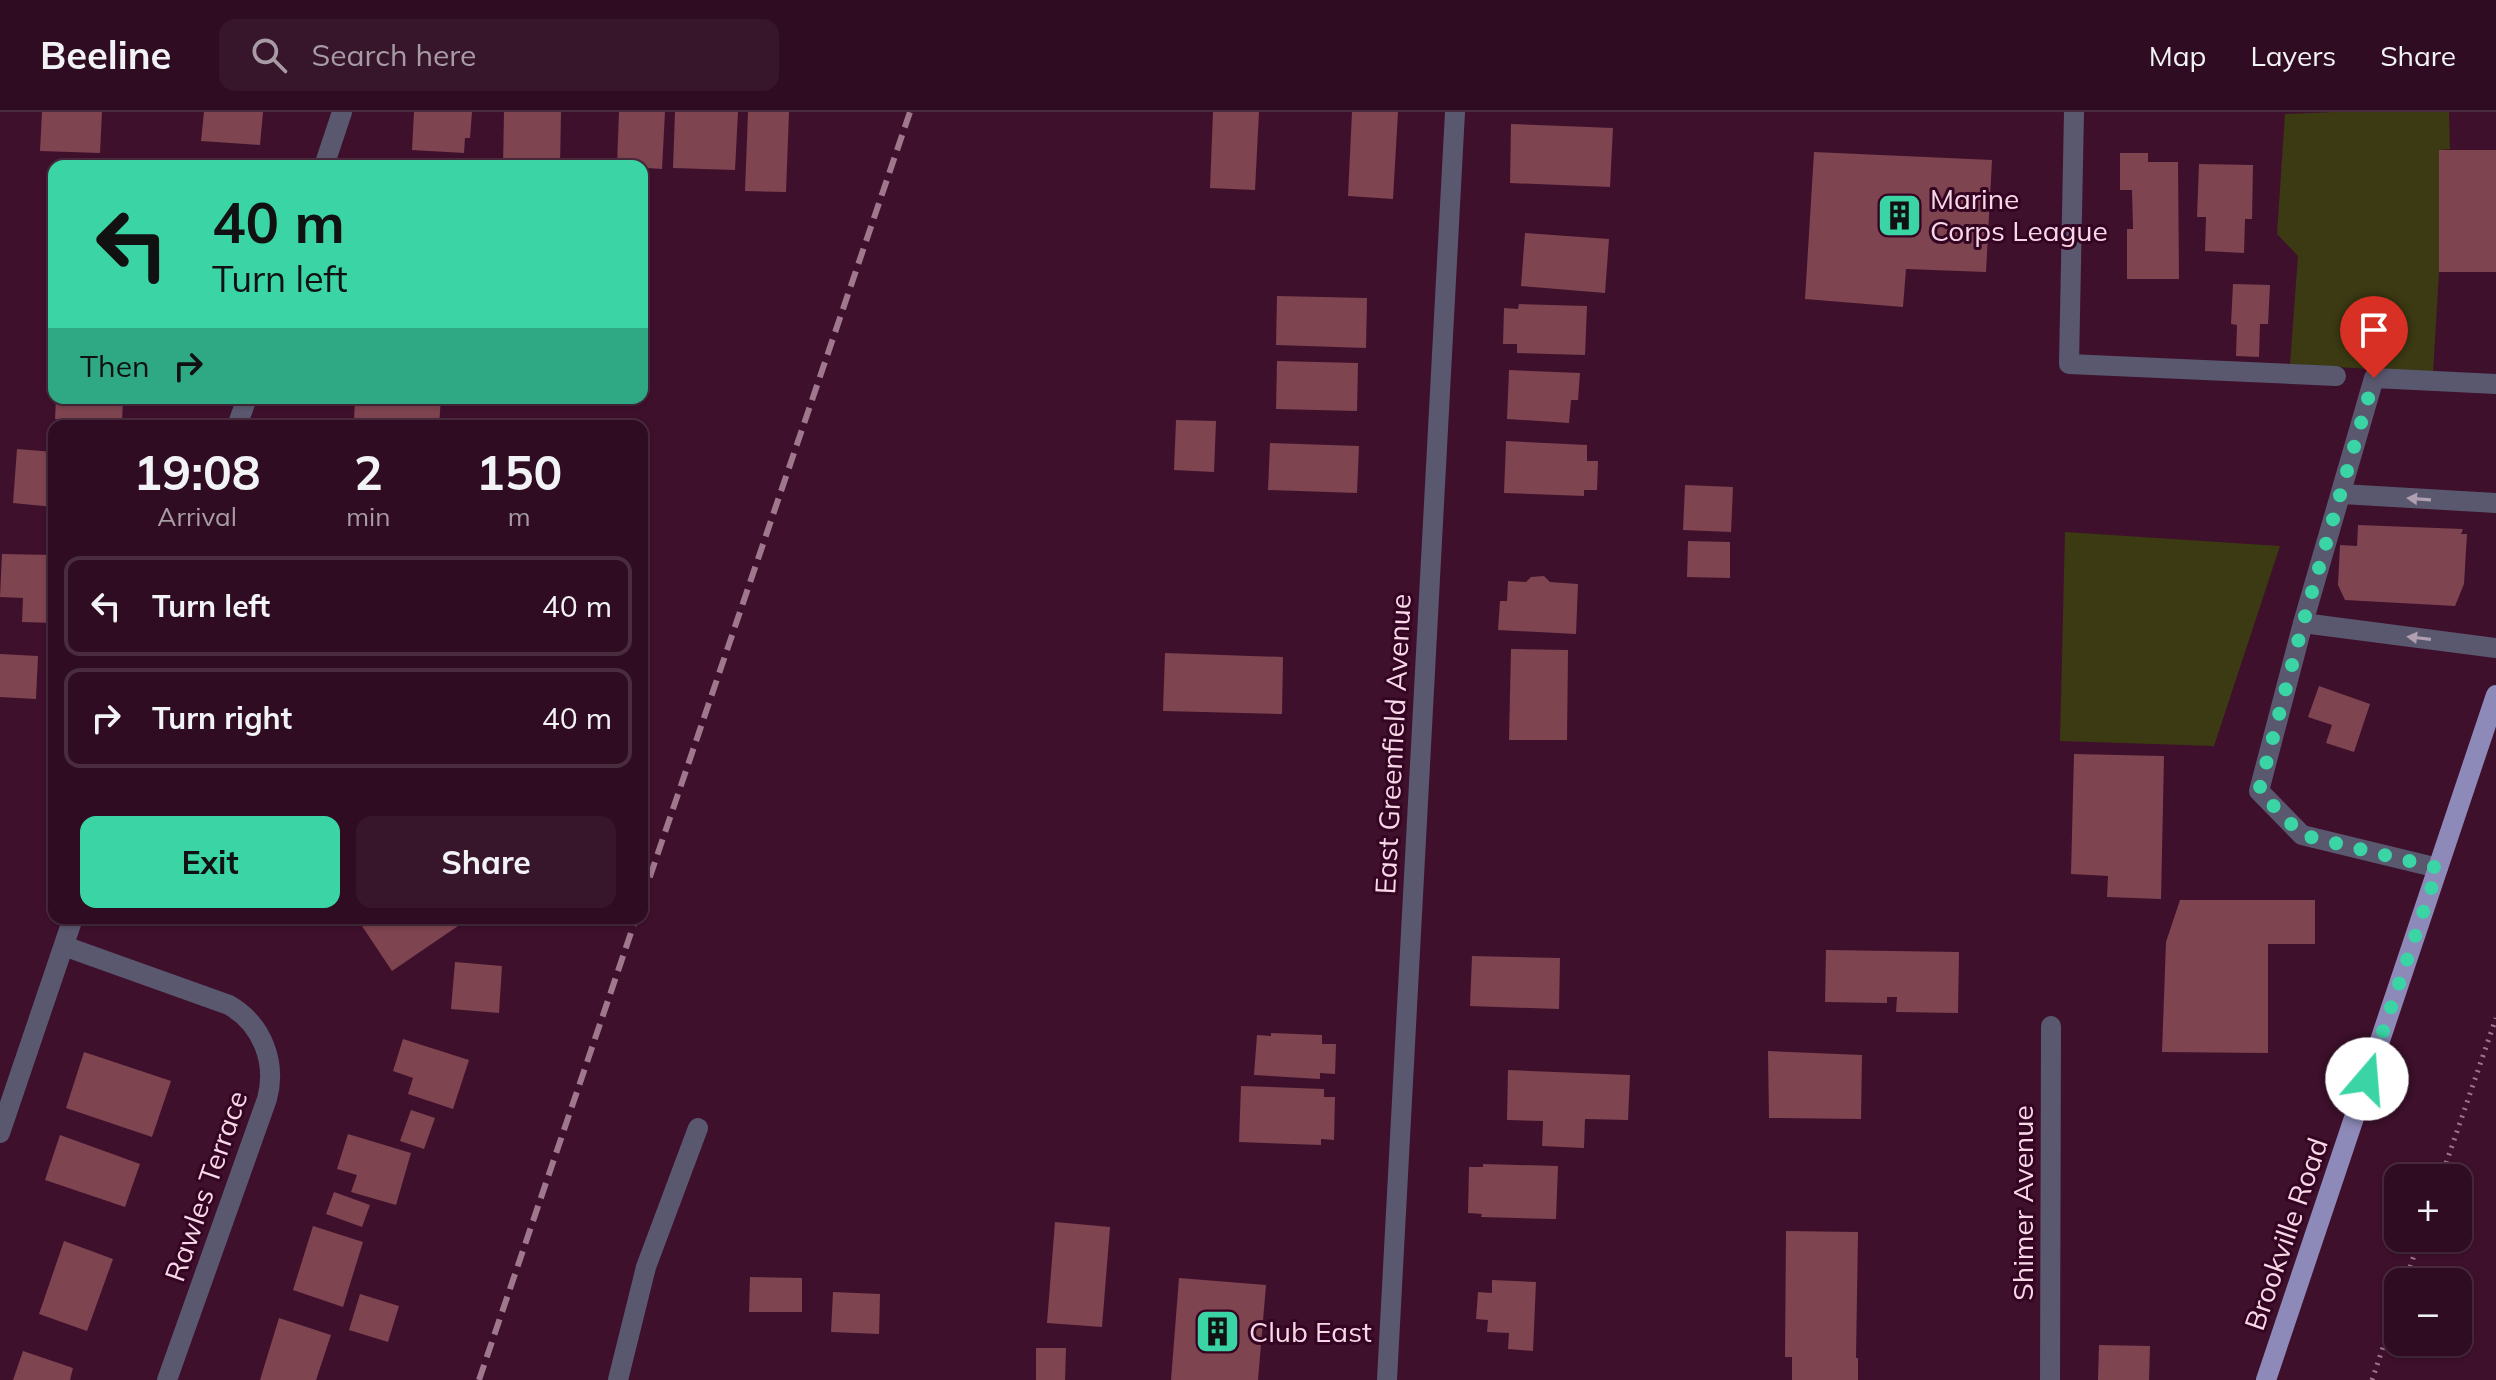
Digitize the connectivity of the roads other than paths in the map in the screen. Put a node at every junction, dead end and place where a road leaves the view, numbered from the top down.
1 (342, 112) edge
2 (1455, 112) edge
3 (2074, 112) edge
4 (326, 160) edge
5 (2336, 376) dead end
6 (2496, 384) edge
7 (2342, 494) junction
8 (2496, 503) edge
9 (2303, 623) junction
10 (2496, 648) edge
11 (2496, 695) edge
12 (2438, 868) junction
13 (71, 924) edge
14 (64, 946) junction
15 (2051, 1026) dead end
16 (698, 1128) dead end
17 (0, 1133) edge
18 (167, 1380) edge
19 (618, 1380) edge
20 (1387, 1380) edge
21 (2050, 1380) edge
22 (2266, 1380) edge

1 - 4 street
2 - 20 street, East Greenfield Avenue
3 - 5 street
6 - 7 street
8 -> 7 street
7 - 9 street
10 -> 9 street
9 - 12 street
11 - 12 main road, Brookville Road
12 - 22 main road, Brookville Road
13 - 14 street
14 - 17 street
14 - 18 street, Rawles Terrace
15 - 21 street, Shimer Avenue
16 - 19 street

